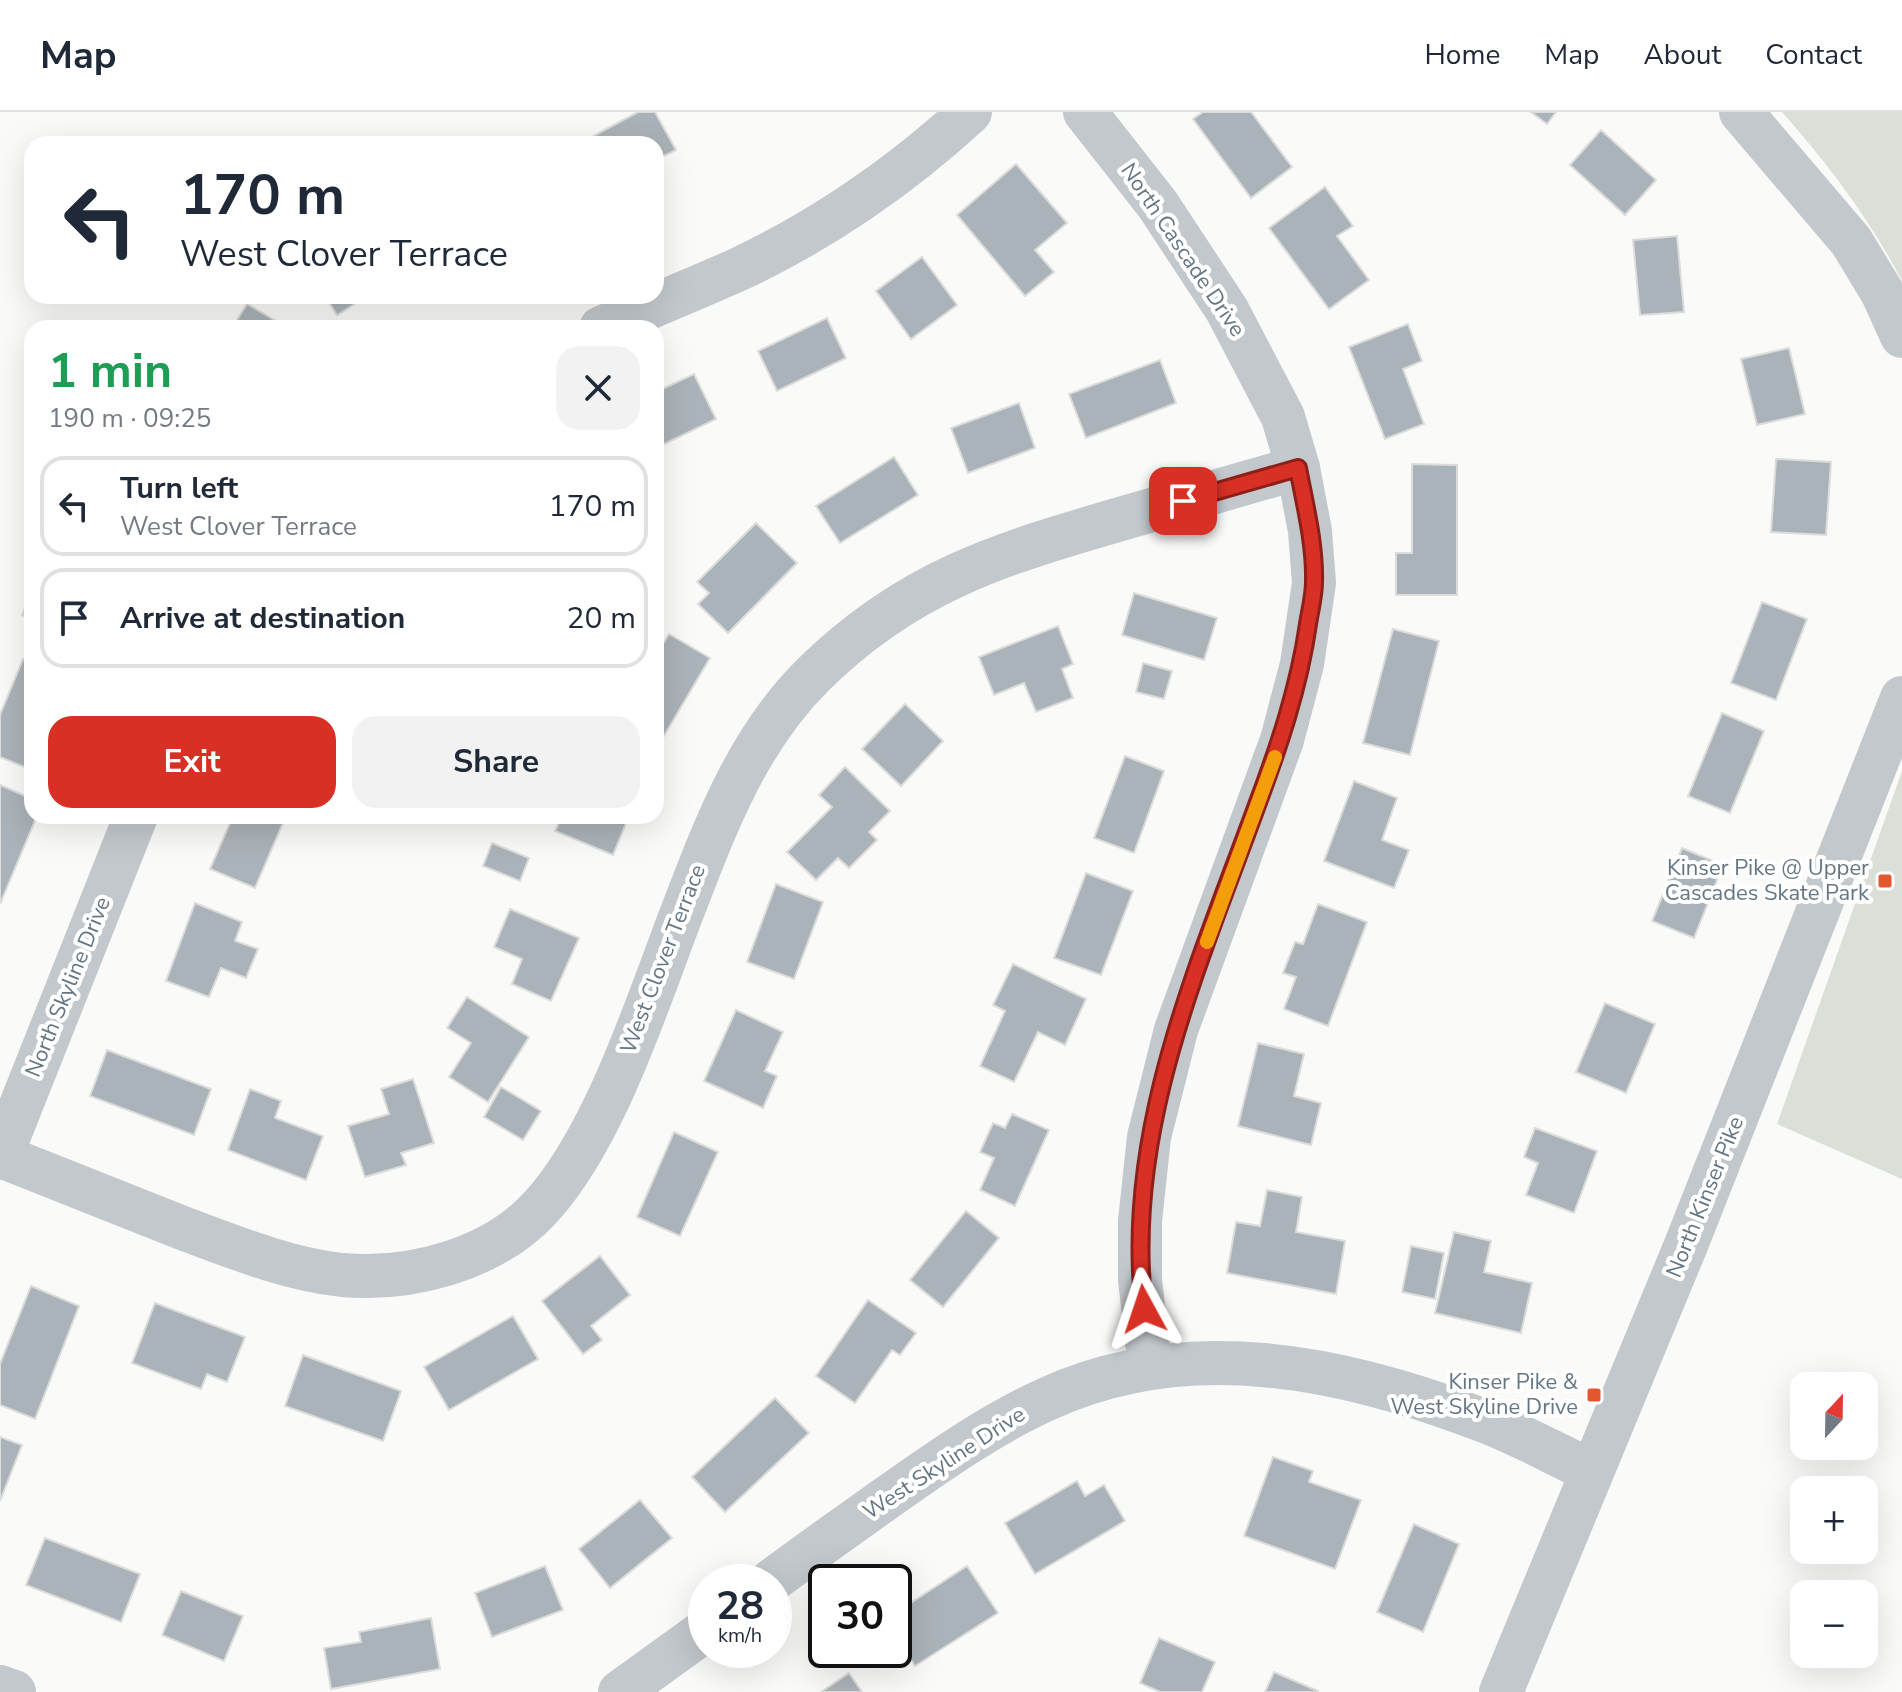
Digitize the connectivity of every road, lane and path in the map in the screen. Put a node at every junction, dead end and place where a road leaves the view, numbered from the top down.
1 (970, 112) edge
2 (1085, 112) edge
3 (1741, 112) edge
4 (664, 301) edge
5 (657, 304) edge
6 (620, 320) edge
7 (1902, 336) edge
8 (1298, 468) junction
9 (1902, 698) edge
10 (1894, 748) edge
11 (133, 824) edge
12 (1, 1157) edge
13 (1150, 1368) junction
14 (1592, 1471) junction
15 (792, 1566) edge
16 (688, 1655) edge
17 (673, 1676) edge
18 (0, 1687) edge
19 (14, 1692) edge
20 (620, 1692) edge
21 (1501, 1692) edge

1 - 4 street
2 - 8 street, North Cascade Drive
3 - 7 street
5 - 6 street
8 - 12 street, West Clover Terrace
8 - 13 street, North Cascade Drive
9 - 10 street, North Kinser Pike
10 - 14 street, North Kinser Pike
11 - 12 street, North Skyline Drive
13 - 14 street, West Skyline Drive
13 - 15 street, West Skyline Drive
14 - 21 street, North Kinser Pike
16 - 17 street
17 - 20 street
18 - 19 street

